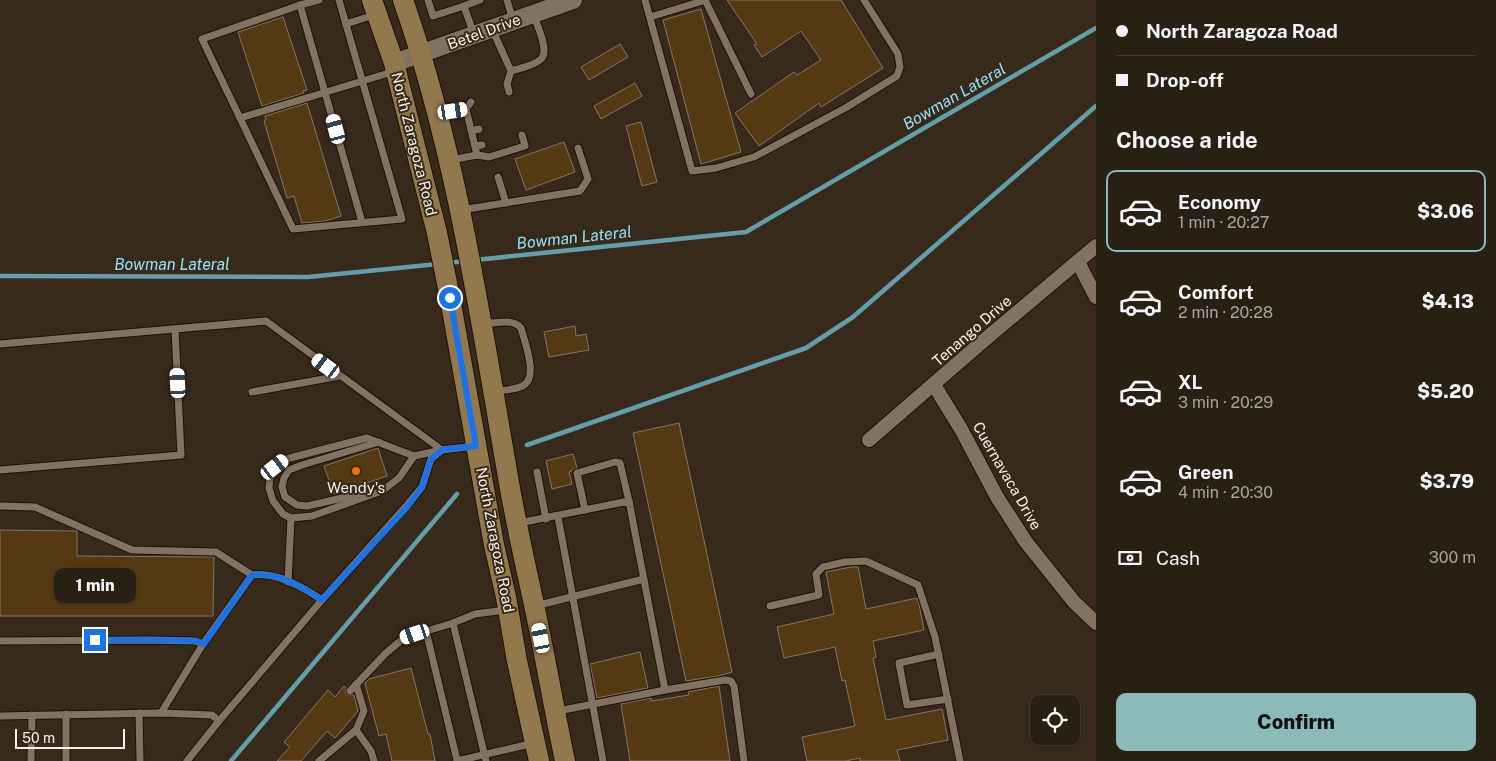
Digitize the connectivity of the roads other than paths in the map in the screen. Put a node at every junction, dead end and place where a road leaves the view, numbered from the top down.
1 (319, 0) edge
2 (339, 0) edge
3 (403, 0) edge
4 (428, 0) edge
5 (480, 0) edge
6 (506, 0) edge
7 (573, 0) edge
8 (645, 0) edge
9 (705, 0) edge
10 (864, 0) edge
11 (468, 3) edge
12 (555, 3) edge
13 (300, 5) junction
14 (374, 7) edge
15 (533, 14) junction
16 (650, 17) junction
17 (513, 20) junction
18 (346, 24) junction
19 (492, 29) junction
20 (474, 36) junction
21 (422, 54) junction
22 (395, 67) junction
23 (511, 72) junction
24 (362, 81) junction
25 (326, 92) junction
26 (509, 92) dead end
27 (751, 94) dead end
28 (471, 102) dead end
29 (470, 113) junction
30 (437, 114) junction
31 (240, 118) junction
32 (522, 136) dead end
33 (578, 148) dead end
34 (477, 155) junction
35 (448, 160) junction
36 (498, 177) dead end
37 (506, 202) junction
38 (461, 210) junction
39 (362, 222) junction
40 (1096, 246) edge
41 (1078, 262) junction
42 (1096, 297) edge
43 (482, 324) junction
44 (175, 329) junction
45 (0, 344) edge
46 (460, 355) junction
47 (340, 376) junction
48 (934, 385) junction
49 (252, 392) dead end
50 (493, 392) junction
51 (869, 440) dead end
52 (380, 442) junction
53 (476, 446) junction
54 (442, 450) junction
55 (414, 456) junction
56 (0, 470) edge
57 (537, 472) dead end
58 (382, 491) junction
59 (629, 500) junction
60 (0, 506) edge
61 (585, 510) junction
62 (558, 517) junction
63 (291, 518) junction
64 (546, 519) junction
65 (516, 524) junction
66 (252, 575) junction
67 (644, 580) junction
68 (288, 582) junction
69 (573, 597) junction
70 (322, 600) junction
71 (534, 606) junction
72 (770, 606) dead end
73 (508, 609) junction
74 (453, 623) junction
75 (1096, 624) edge
76 (426, 631) junction
77 (0, 641) edge
78 (204, 644) junction
79 (938, 654) junction
80 (356, 684) junction
81 (665, 690) junction
82 (350, 692) dead end
83 (948, 699) junction
84 (592, 704) junction
85 (555, 712) junction
86 (139, 713) junction
87 (161, 713) junction
88 (66, 714) junction
89 (32, 715) junction
90 (0, 716) edge
91 (219, 721) junction
92 (356, 730) junction
93 (537, 752) edge
94 (486, 758) edge
95 (31, 761) edge
96 (66, 761) edge
97 (140, 761) edge
98 (187, 761) edge
99 (319, 761) edge
100 (374, 761) edge
101 (457, 761) edge
102 (565, 761) edge
103 (602, 761) edge
104 (744, 761) edge
105 (960, 761) edge

1 - 13 lane
2 - 18 lane
3 - 21 main road, North Zaragoza Road
4 - 11 lane
5 - 11 lane
6 - 17 lane
7 - 12 street, Betel Drive
8 - 16 lane
9 - 16 lane
9 - 27 lane
10 - 16 lane
11 - 20 lane
12 - 15 street, Betel Drive
13 - 25 lane
13 - 31 lane
14 - 18 lane
14 - 22 main road, North Zaragoza Road
15 - 17 street, Betel Drive
15 - 23 lane
17 - 19 street, Betel Drive
18 - 24 lane
19 - 20 street, Betel Drive
19 - 23 lane
20 - 21 street, Betel Drive
21 - 22 street, Betel Drive
21 - 30 main road, North Zaragoza Road
22 - 24 lane
22 - 46 main road, North Zaragoza Road
23 - 26 lane
24 - 25 lane
24 - 39 lane
25 - 31 lane
25 - 39 lane
28 - 29 lane
29 - 30 lane
29 - 34 lane
30 - 35 main road, North Zaragoza Road
31 - 39 lane
32 - 34 lane
33 - 37 lane
34 - 35 lane
35 - 38 main road, North Zaragoza Road
36 - 37 lane
37 - 38 lane
38 - 43 main road, North Zaragoza Road
40 - 41 street, Tenango Drive
41 - 42 street
41 - 48 street, Tenango Drive
43 - 50 main road, North Zaragoza Road
43 - 50 lane
44 - 45 lane
44 - 47 lane
44 - 56 lane
46 - 53 main road, North Zaragoza Road
46 - 65 main road
47 - 49 lane
47 - 54 lane
48 - 51 street, Tenango Drive
48 - 75 street, Cuernavaca Drive
50 - 65 main road, North Zaragoza Road
52 - 55 lane
52 - 58 lane
52 - 63 lane
53 - 54 lane
53 - 73 main road, North Zaragoza Road
54 - 55 lane
54 - 70 lane
55 - 58 lane
57 - 64 lane
58 - 63 lane
59 - 61 lane
59 - 61 lane
59 - 67 lane
60 - 66 lane
61 - 62 lane
62 - 64 lane
62 - 69 lane
63 - 68 lane
64 - 65 lane
65 - 71 main road, North Zaragoza Road
66 - 68 lane
66 - 78 lane
67 - 69 lane
67 - 81 lane
68 - 70 lane
69 - 71 lane
69 - 84 lane
70 - 91 lane
71 - 85 main road, North Zaragoza Road
72 - 79 lane
73 - 74 lane
73 - 93 main road, North Zaragoza Road
74 - 76 lane
74 - 94 lane
76 - 80 lane
76 - 101 lane
77 - 78 lane
78 - 87 lane
79 - 83 lane
79 - 83 lane
80 - 82 lane
80 - 92 lane
81 - 84 lane
81 - 104 lane
83 - 105 lane
84 - 85 lane
84 - 103 lane
85 - 102 main road, North Zaragoza Road
86 - 87 lane
86 - 88 lane
86 - 97 lane
87 - 91 lane
88 - 89 lane
88 - 96 lane
89 - 90 lane
89 - 95 lane
91 - 98 lane
92 - 99 lane
92 - 100 lane
93 - 94 lane
94 - 101 lane

